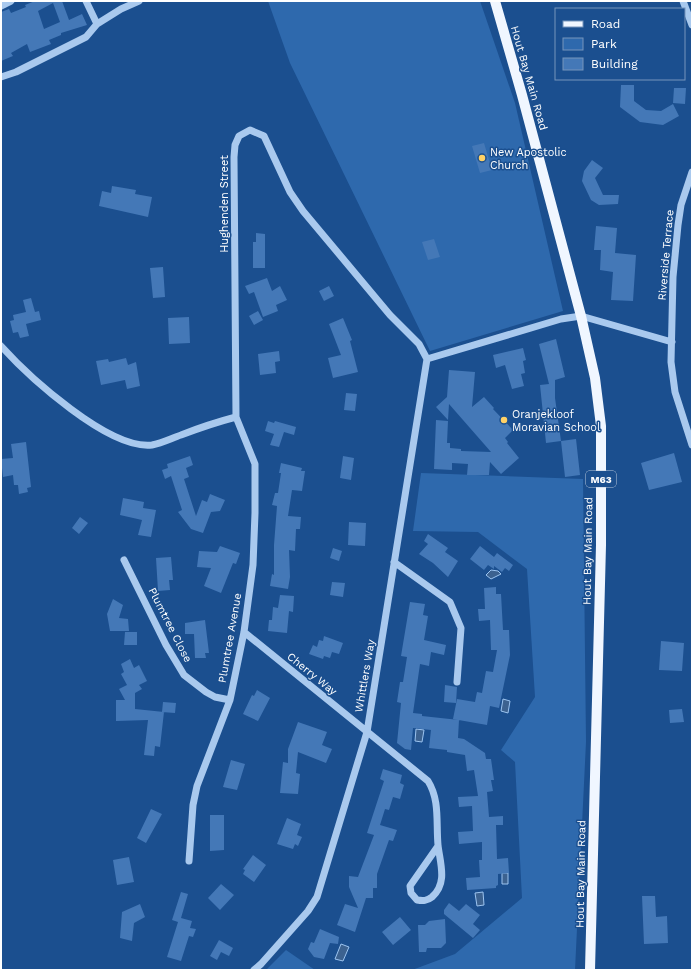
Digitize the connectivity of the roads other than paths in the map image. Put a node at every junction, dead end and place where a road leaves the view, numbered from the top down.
1 (11, 1) edge
2 (86, 1) edge
3 (139, 1) edge
4 (495, 1) edge
5 (683, 1) edge
6 (1, 6) edge
7 (97, 24) junction
8 (692, 25) edge
9 (1, 76) edge
10 (692, 172) edge
11 (581, 316) junction
12 (672, 342) junction
13 (1, 346) edge
14 (427, 359) junction
15 (236, 417) junction
16 (692, 445) edge
17 (124, 560) dead end
18 (394, 562) junction
19 (244, 632) junction
20 (457, 682) dead end
21 (230, 700) junction
22 (367, 732) junction
23 (438, 846) junction
24 (189, 861) dead end
25 (254, 970) edge
26 (590, 970) edge

1 - 6 street
2 - 7 street
3 - 7 street
4 - 11 main road, Hout Bay Main Road / M63
5 - 8 street
7 - 9 street
10 - 12 street, Riverside Terrace
11 - 12 street
11 - 14 street
11 - 26 main road, Hout Bay Main Road / M63
12 - 16 street, Riverside Terrace
13 - 15 street
14 - 15 street, Hughenden Street
14 - 18 street, Whittlers Way
15 - 19 street, Plumtree Avenue
17 - 21 street, Plumtree Close
18 - 20 street
18 - 22 street, Whittlers Way
19 - 21 street, Plumtree Avenue
19 - 22 street, Cherry Way
21 - 24 street, Plumtree Avenue
22 - 23 street, Cherry Way
22 - 25 street, Whittlers Way
23 - 23 street, Cherry Way

